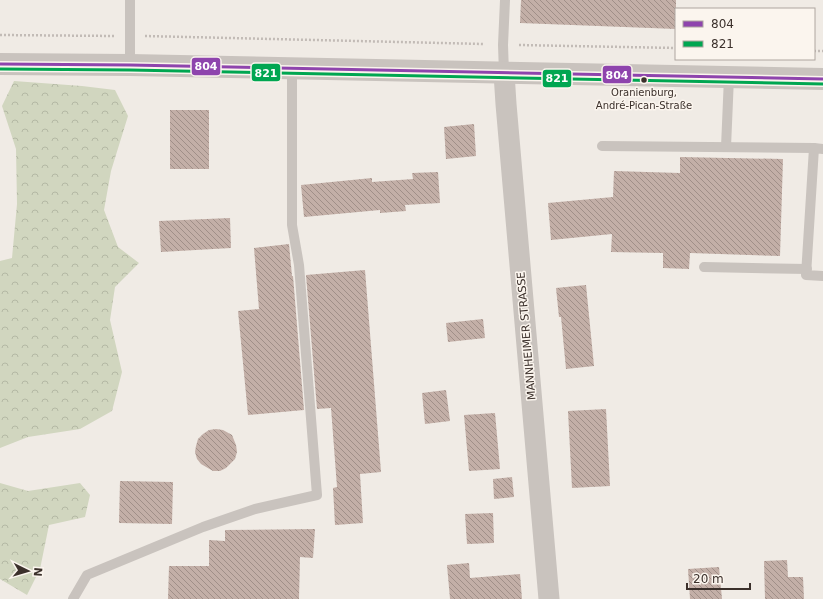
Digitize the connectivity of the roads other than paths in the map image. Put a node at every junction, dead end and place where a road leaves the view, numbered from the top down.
1 (130, 0) edge
2 (505, 0) edge
3 (0, 64) edge
4 (130, 65) junction
5 (292, 68) junction
6 (504, 73) junction
7 (729, 77) junction
8 (823, 79) edge
9 (602, 146) dead end
10 (726, 147) junction
11 (818, 148) edge
12 (704, 267) dead end
13 (807, 269) junction
14 (823, 276) edge
15 (73, 599) edge
16 (549, 599) edge

1 - 4 lane
2 - 6 lane
3 - 4 street
4 - 5 street
5 - 6 street
5 - 15 lane
6 - 7 street
6 - 16 street, MANNHEIMER STRASSE
7 - 8 street
7 - 10 lane
9 - 10 lane
10 - 11 lane
11 - 13 lane
12 - 13 lane
13 - 14 lane

